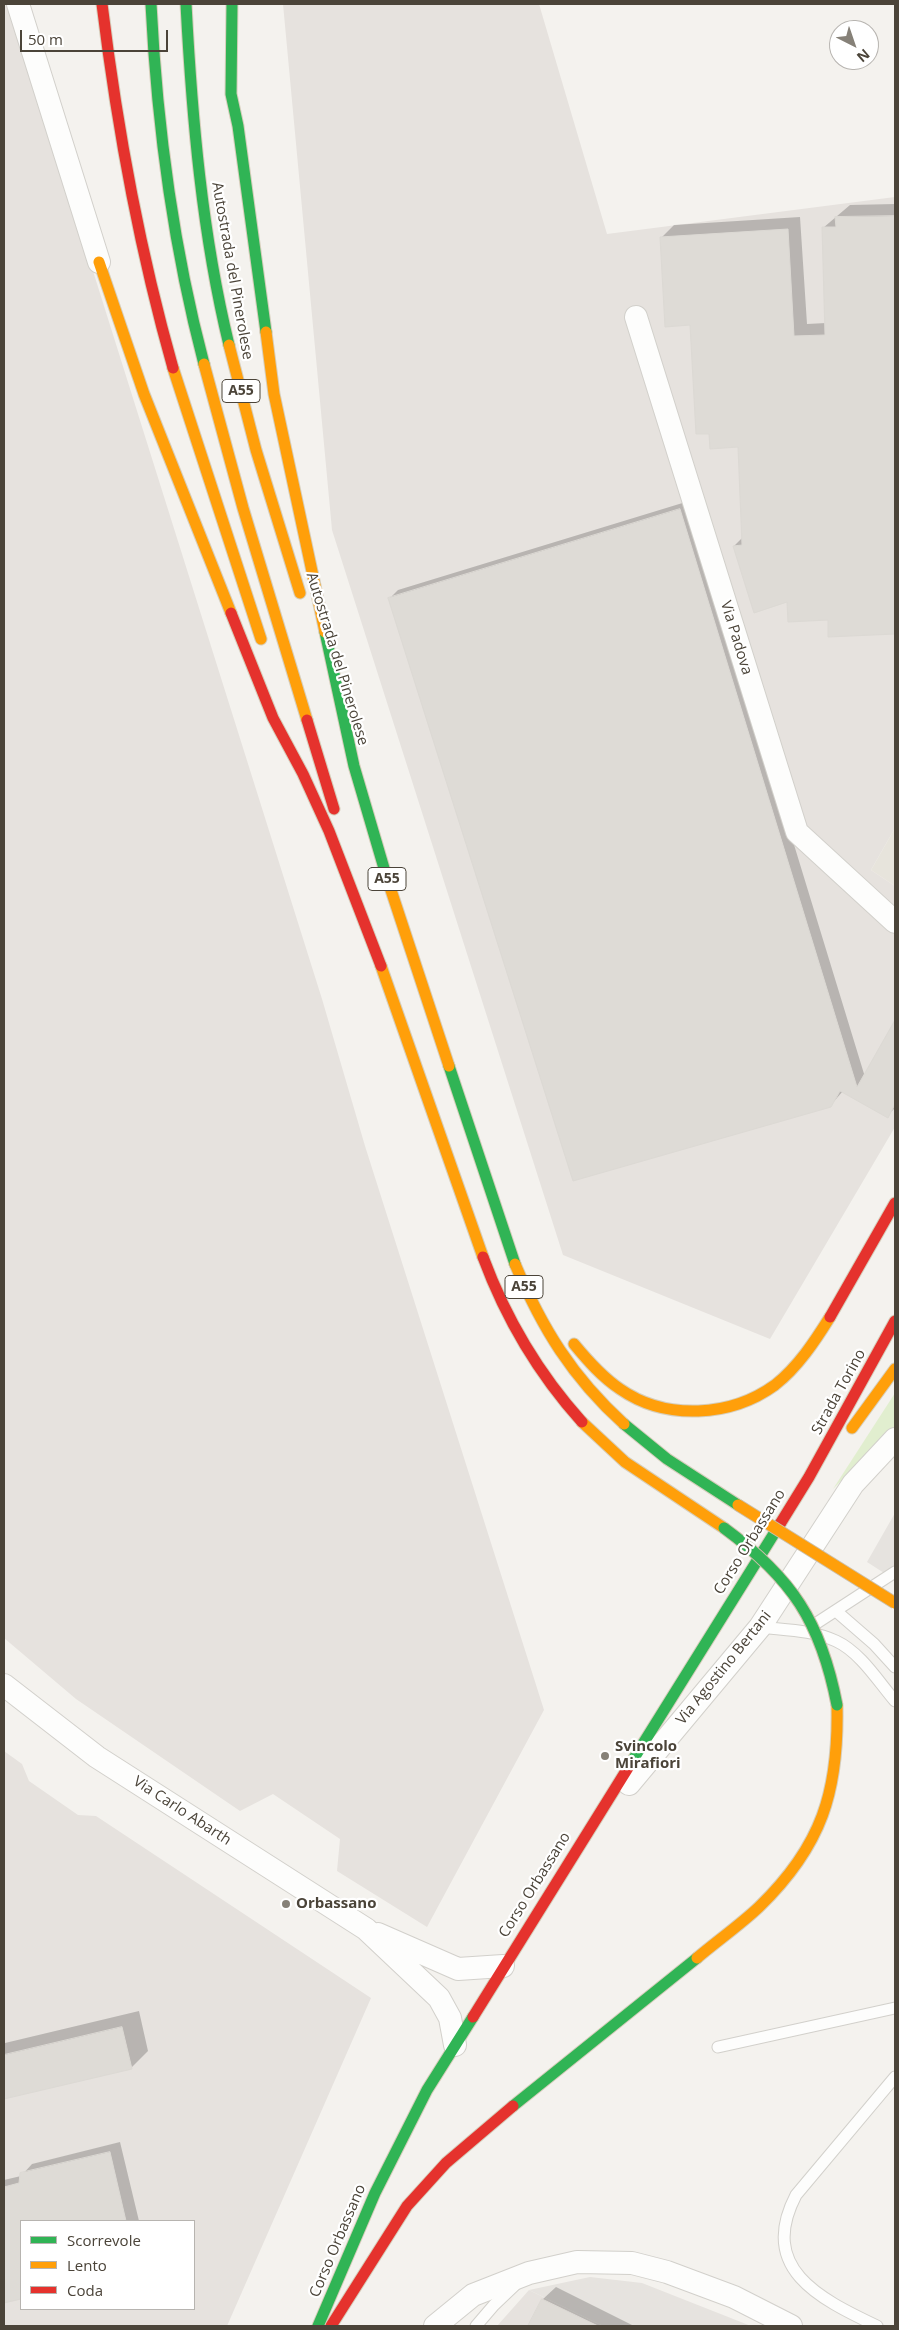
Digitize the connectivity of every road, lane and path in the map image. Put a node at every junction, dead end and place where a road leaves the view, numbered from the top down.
1 (18, 4) edge
2 (102, 4) edge
3 (151, 4) edge
4 (186, 4) edge
5 (232, 4) edge
6 (244, 24) dead end
7 (238, 126) junction
8 (99, 262) joint
9 (636, 317) dead end
10 (305, 608) dead end
11 (314, 636) dead end
12 (265, 652) dead end
13 (285, 717) dead end
14 (293, 753) junction
15 (354, 766) junction
16 (352, 886) junction
17 (895, 922) edge
18 (423, 992) junction
19 (472, 1096) dead end
20 (895, 1203) edge
21 (895, 1321) edge
22 (567, 1333) dead end
23 (895, 1369) edge
24 (895, 1440) edge
25 (809, 1477) junction
26 (895, 1572) edge
27 (895, 1603) edge
28 (836, 1611) junction
29 (760, 1627) junction
30 (805, 1632) junction
31 (895, 1668) edge
32 (4, 1685) edge
33 (895, 1701) edge
34 (579, 1843) junction
35 (366, 1929) junction
36 (504, 1966) junction
37 (895, 2008) edge
38 (455, 2045) junction
39 (718, 2047) dead end
40 (895, 2077) edge
41 (529, 2273) junction
42 (318, 2326) edge
43 (331, 2326) edge
44 (435, 2326) edge
45 (476, 2326) edge
46 (791, 2326) edge
47 (877, 2326) edge

1 - 8 street
2 - 12 main road
3 - 16 main road, A55
4 - 10 main road, Autostrada del Pinerolese / A55
5 - 7 main road
6 - 7 main road
7 - 15 main road
8 - 14 main road
9 - 17 street, Via Padova
11 - 15 main road, Autostrada del Pinerolese / A55
13 - 14 main road
14 - 16 main road
15 - 18 main road, A55
16 - 43 main road, A55, bridge
18 - 19 main road
18 - 27 main road, A55, bridge
20 - 22 main road
21 - 25 main road, Strada Torino
23 - 25 main road
24 - 29 street, Via Agostino Bertani
25 - 34 main road, Corso Orbassano
26 - 28 lane
28 - 30 lane
28 - 31 lane
29 - 30 lane
29 - 34 street, Via Agostino Bertani
30 - 33 lane
32 - 35 street, Via Carlo Abarth
34 - 36 main road, Corso Orbassano
35 - 36 street, Via Carlo Abarth
35 - 38 street, Via Carlo Abarth
36 - 38 main road, Corso Orbassano
37 - 39 lane
38 - 42 main road, Corso Orbassano
40 - 47 lane
41 - 44 street
41 - 45 lane
41 - 46 street

